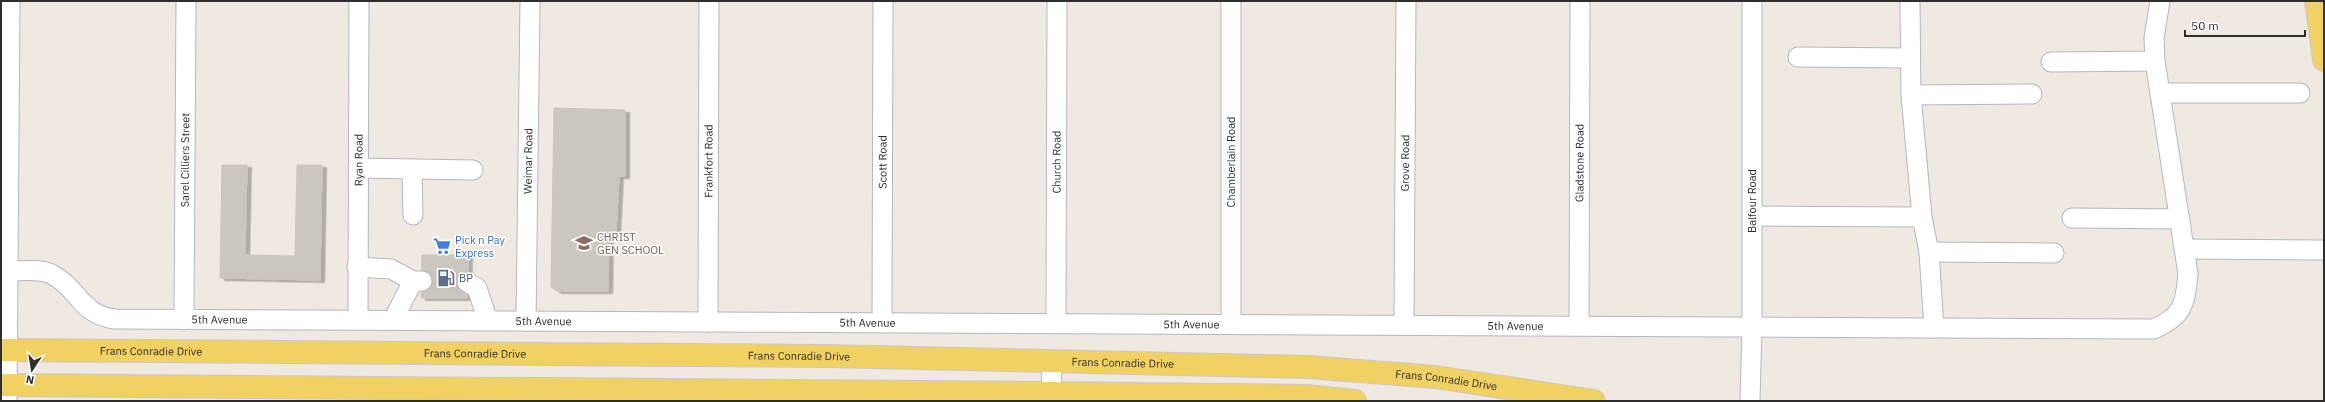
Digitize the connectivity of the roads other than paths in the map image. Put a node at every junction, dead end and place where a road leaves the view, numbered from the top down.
1 (10, 1) edge
2 (186, 1) edge
3 (359, 1) edge
4 (530, 1) edge
5 (709, 1) edge
6 (883, 1) edge
7 (1057, 1) edge
8 (1232, 1) edge
9 (1406, 1) edge
10 (1580, 1) edge
11 (1752, 1) edge
12 (1910, 1) edge
13 (2160, 1) edge
14 (2316, 1) edge
15 (1798, 57) dead end
16 (1909, 58) junction
17 (2324, 60) edge
18 (2155, 61) junction
19 (2051, 62) dead end
20 (2160, 93) junction
21 (2300, 93) dead end
22 (2032, 94) dead end
23 (1911, 95) junction
24 (358, 168) junction
25 (412, 168) junction
26 (473, 170) dead end
27 (413, 215) dead end
28 (1752, 216) junction
29 (1922, 217) junction
30 (2072, 218) dead end
31 (2180, 219) junction
32 (2185, 249) junction
33 (2323, 250) edge
34 (1929, 252) junction
35 (2054, 253) dead end
36 (357, 267) junction
37 (5, 271) edge
38 (467, 282) dead end
39 (184, 320) junction
40 (358, 320) junction
41 (393, 320) junction
42 (488, 321) junction
43 (526, 321) junction
44 (708, 322) junction
45 (882, 323) junction
46 (1056, 323) junction
47 (1230, 324) junction
48 (1404, 324) junction
49 (1579, 325) junction
50 (1752, 326) junction
51 (1934, 328) junction
52 (4, 350) edge
53 (1052, 362) junction
54 (6, 390) edge
55 (1051, 397) edge
56 (1355, 401) edge
57 (1594, 401) edge
58 (1750, 401) edge

1 - 37 street
2 - 39 street, Sarel Cilliers Street
3 - 24 street, Ryan Road
4 - 43 street, Weimar Road
5 - 44 street, Frankfort Road
6 - 45 street, Scott Road
7 - 46 street, Church Road
8 - 47 street, Chamberlain Road
9 - 48 street, Grove Road
10 - 49 street, Gladstone Road
11 - 28 street, Balfour Road
12 - 16 street
13 - 18 street, 5th Avenue
14 - 17 main road
15 - 16 street
16 - 23 street
18 - 19 street
18 - 20 street, 5th Avenue
20 - 21 street
20 - 31 street, 5th Avenue
22 - 23 street
23 - 29 street
24 - 25 street
24 - 36 street, Ryan Road
25 - 26 street
25 - 27 street
28 - 29 street
28 - 50 street, Balfour Road
29 - 34 street
30 - 31 street
31 - 32 street, 5th Avenue
32 - 33 street
32 - 51 street, 5th Avenue
34 - 35 street
34 - 51 street
36 - 40 street, Ryan Road
36 - 41 street
37 - 39 street, 5th Avenue
37 - 52 street
38 - 42 street
39 - 40 street, 5th Avenue
40 - 41 street, 5th Avenue
41 - 42 street, 5th Avenue
42 - 43 street, 5th Avenue
43 - 44 street, 5th Avenue
44 - 45 street, 5th Avenue
45 - 46 street, 5th Avenue
46 - 47 street, 5th Avenue
47 - 48 street, 5th Avenue
48 - 49 street, 5th Avenue
49 - 50 street, 5th Avenue
50 - 51 street, 5th Avenue
50 - 58 street, Balfour Road
52 - 53 main road, Frans Conradie Drive
52 - 54 street
53 - 55 street
53 - 57 main road, Frans Conradie Drive
54 - 55 main road
55 - 56 main road

